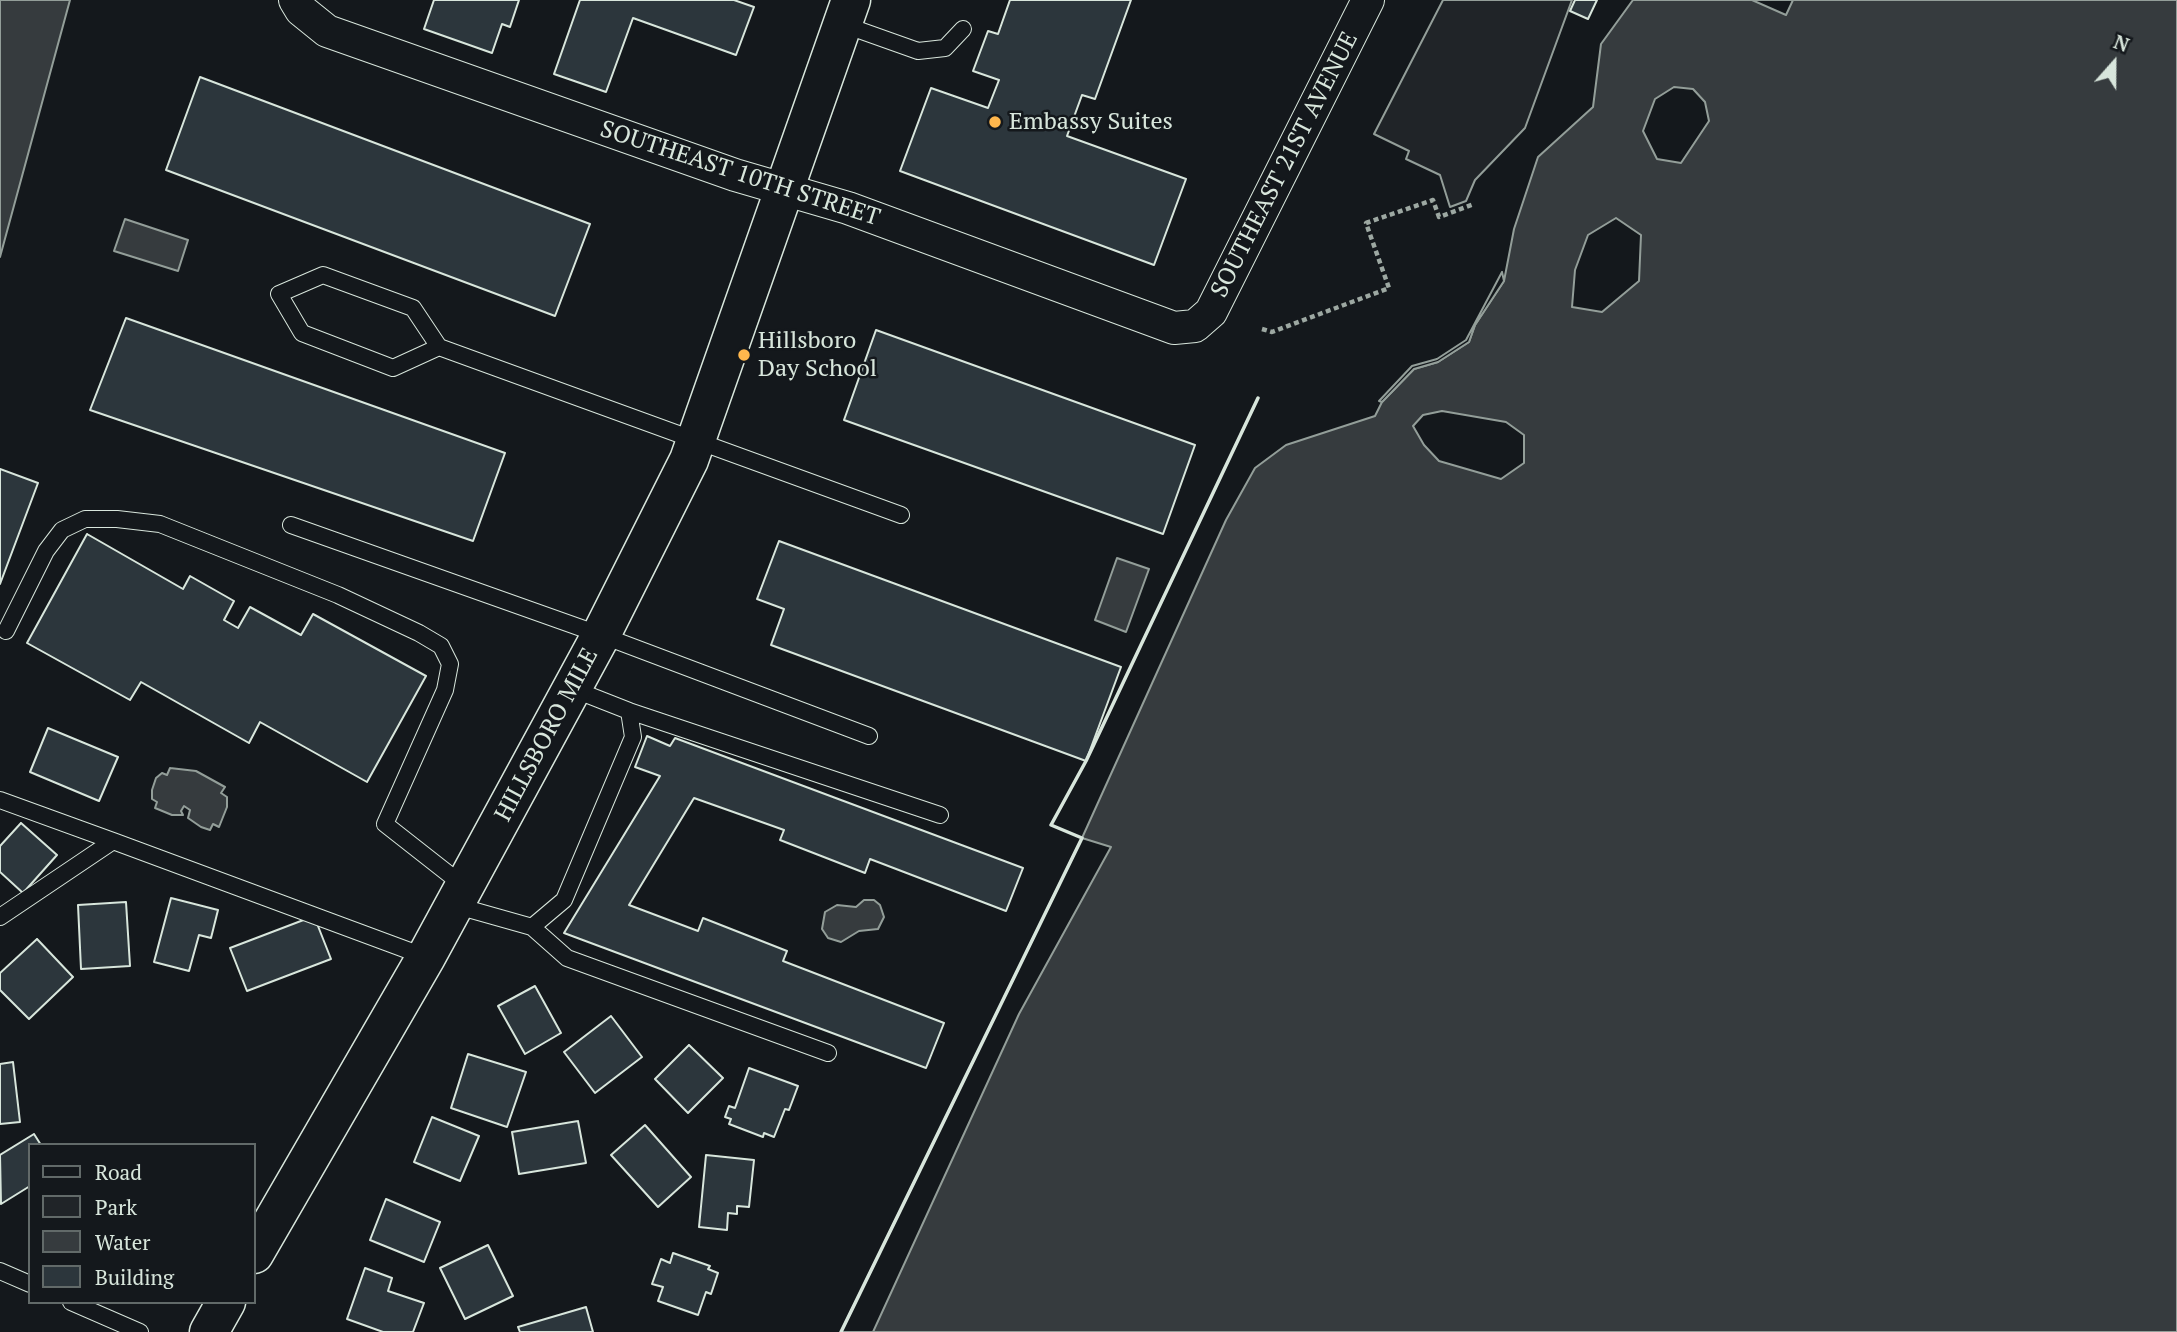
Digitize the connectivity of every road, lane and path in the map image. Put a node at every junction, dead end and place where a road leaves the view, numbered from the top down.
1 (295, 0) edge
2 (1368, 0) edge
3 (847, 12) edge
4 (963, 29) dead end
5 (783, 189) junction
6 (1474, 204) dead end
7 (1195, 326) joint
8 (1262, 329) dead end
9 (439, 347) junction
10 (697, 440) junction
11 (901, 515) dead end
12 (291, 524) dead end
13 (6, 631) dead end
14 (601, 635) junction
15 (572, 688) junction
16 (629, 711) junction
17 (869, 737) dead end
18 (0, 800) edge
19 (940, 814) dead end
20 (113, 841) junction
21 (459, 896) junction
22 (0, 917) edge
23 (532, 927) junction
24 (426, 957) junction
25 (828, 1053) dead end
26 (256, 1251) edge
27 (0, 1271) edge
28 (28, 1283) edge
29 (76, 1304) edge
30 (225, 1304) edge
31 (140, 1332) edge
32 (209, 1332) edge

1 - 5 street, SOUTHEAST 10TH STREET
2 - 7 street, SOUTHEAST 21ST AVENUE
3 - 4 lane
3 - 5 main road, HILLSBORO MILE
5 - 7 street, SOUTHEAST 10TH STREET
5 - 10 main road, HILLSBORO MILE
6 - 8 path
9 - 9 lane
9 - 10 lane
10 - 11 lane
10 - 14 main road, HILLSBORO MILE
12 - 14 lane
13 - 21 lane
14 - 15 main road, HILLSBORO MILE
14 - 17 lane
15 - 16 lane
15 - 21 main road, HILLSBORO MILE
16 - 19 lane
16 - 23 lane
18 - 20 lane
20 - 22 lane
20 - 24 lane
21 - 23 lane
21 - 24 main road, HILLSBORO MILE
23 - 25 lane
24 - 26 main road, HILLSBORO MILE
27 - 28 lane
29 - 31 lane
30 - 32 main road

